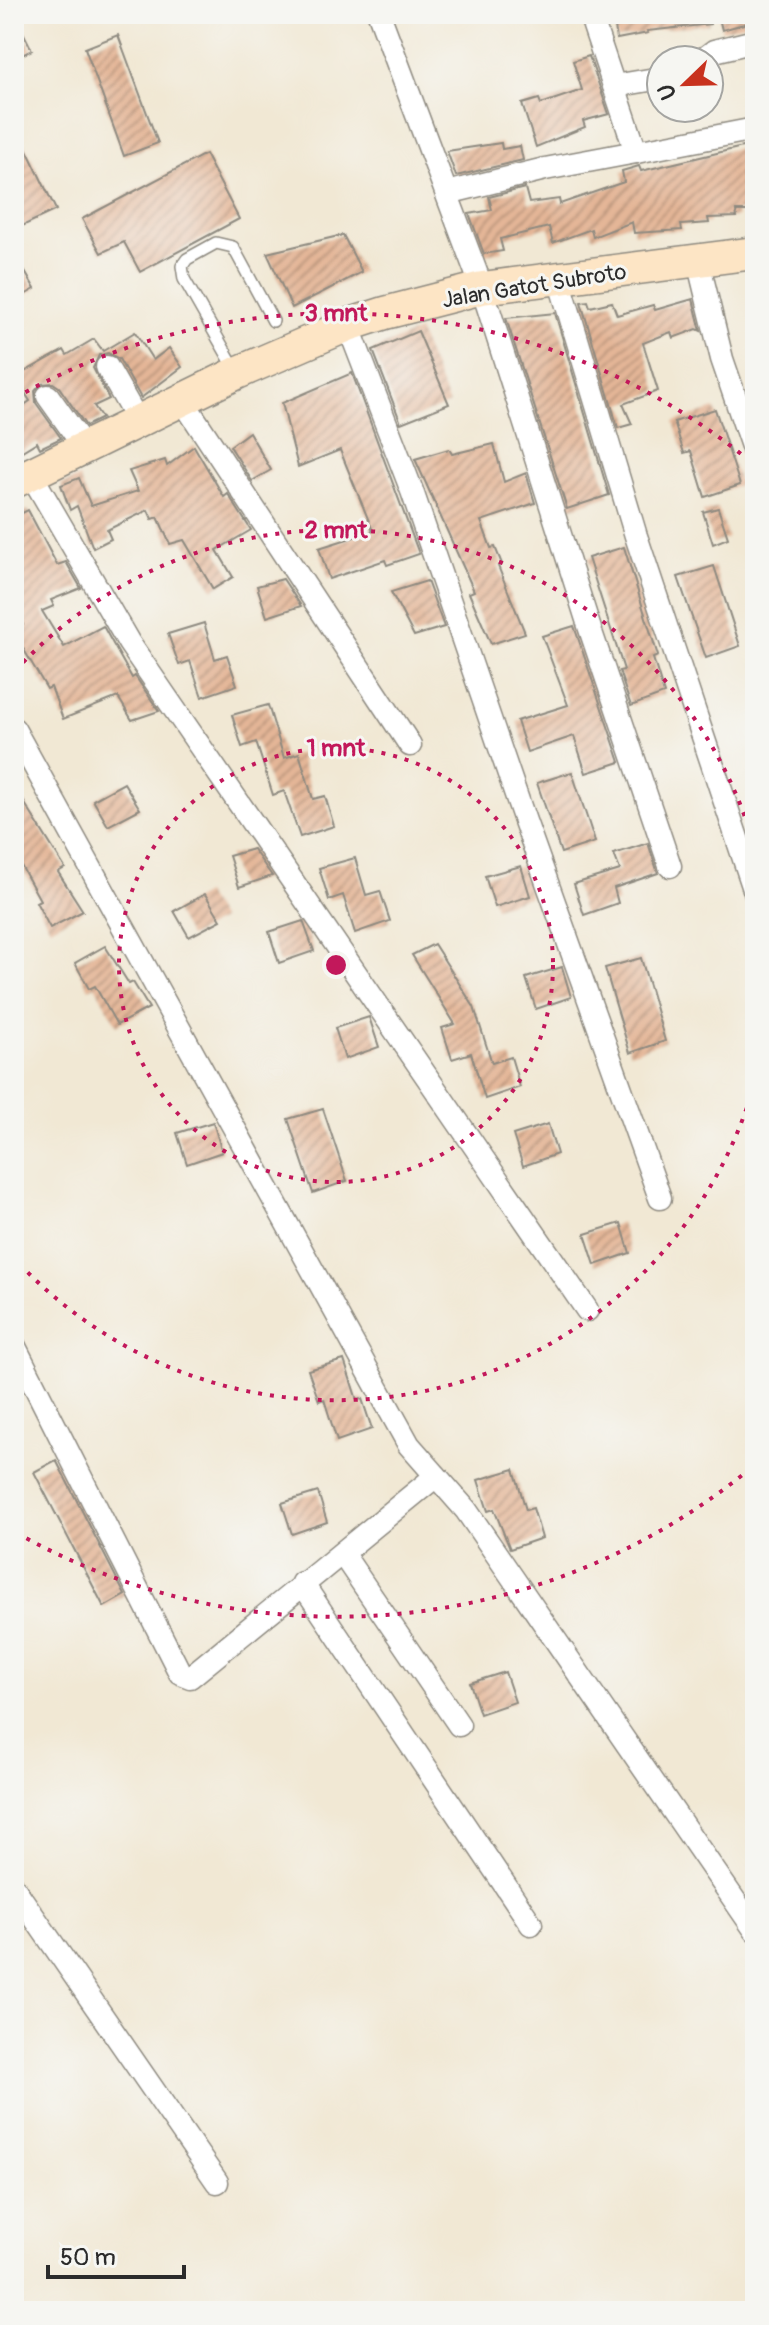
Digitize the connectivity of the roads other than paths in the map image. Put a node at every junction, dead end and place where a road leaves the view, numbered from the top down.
1 (379, 14) edge
2 (590, 14) edge
3 (755, 41) edge
4 (725, 48) edge
5 (645, 81) edge
6 (614, 86) junction
7 (755, 129) edge
8 (636, 152) junction
9 (447, 193) junction
10 (755, 253) edge
11 (698, 261) junction
12 (559, 279) junction
13 (482, 288) junction
14 (273, 321) dead end
15 (348, 325) junction
16 (107, 367) dead end
17 (237, 373) junction
18 (48, 396) dead end
19 (183, 401) junction
20 (139, 423) junction
21 (85, 448) junction
22 (755, 455) edge
23 (22, 478) edge
24 (14, 729) edge
25 (410, 745) dead end
26 (670, 866) dead end
27 (755, 892) edge
28 (660, 1198) dead end
29 (587, 1310) dead end
30 (14, 1345) edge
31 (436, 1476) junction
32 (342, 1553) junction
33 (302, 1583) junction
34 (459, 1725) dead end
35 (14, 1888) edge
36 (531, 1924) dead end
37 (755, 1930) edge
38 (217, 2182) dead end

1 - 9 street
2 - 6 street
3 - 4 street
5 - 6 street
6 - 8 street
7 - 8 street
8 - 9 street
9 - 13 street
10 - 11 street, Jalan Gatot Subroto
11 - 12 street, Jalan Gatot Subroto
11 - 22 street
12 - 13 street, Jalan Gatot Subroto
12 - 27 street
13 - 15 street, Jalan Gatot Subroto
13 - 26 street
14 - 17 lane
15 - 17 street, Jalan Gatot Subroto
15 - 28 street
16 - 20 street
17 - 19 street, Jalan Gatot Subroto
18 - 21 street
19 - 20 street, Jalan Gatot Subroto
19 - 25 street
20 - 21 street, Jalan Gatot Subroto
21 - 23 street, Jalan Gatot Subroto
23 - 29 street
24 - 31 street
30 - 33 street
31 - 32 street
31 - 37 street
32 - 33 street
32 - 34 street
33 - 36 street
35 - 38 street

